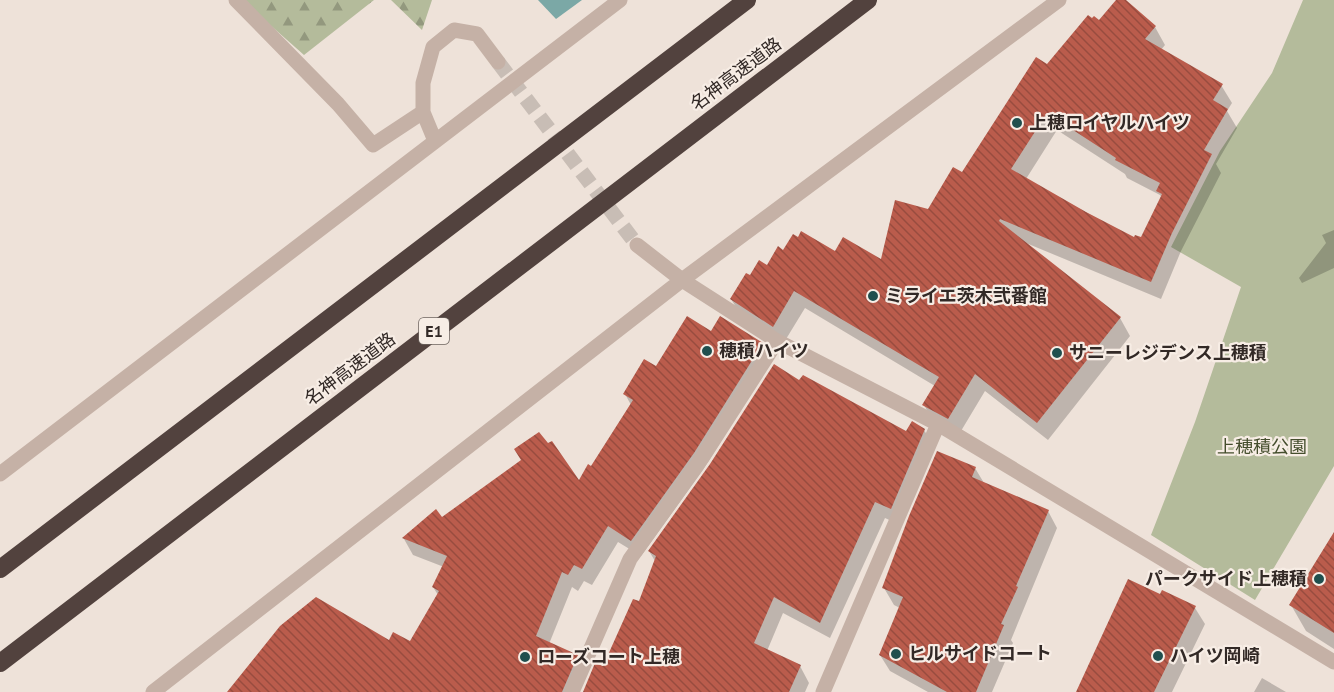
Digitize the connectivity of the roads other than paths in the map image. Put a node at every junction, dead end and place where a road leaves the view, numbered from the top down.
1 (236, 0) edge
2 (620, 0) edge
3 (747, 0) edge
4 (868, 0) edge
5 (1059, 0) edge
6 (498, 62) tunnel mouth
7 (423, 112) junction
8 (435, 141) junction
9 (637, 245) tunnel mouth
10 (682, 280) junction
11 (777, 341) junction
12 (939, 424) junction
13 (0, 474) edge
14 (0, 569) edge
15 (1334, 662) edge
16 (0, 663) edge
17 (153, 692) edge
18 (572, 692) edge
19 (823, 692) edge

1 - 7 street
2 - 8 street
3 - 14 highway
4 - 16 highway, 名神高速道路 / E1
5 - 10 street
6 - 7 street
7 - 8 street
8 - 13 street
9 - 10 street
10 - 11 street
10 - 17 street
11 - 12 street
11 - 18 street
12 - 15 street
12 - 19 street

